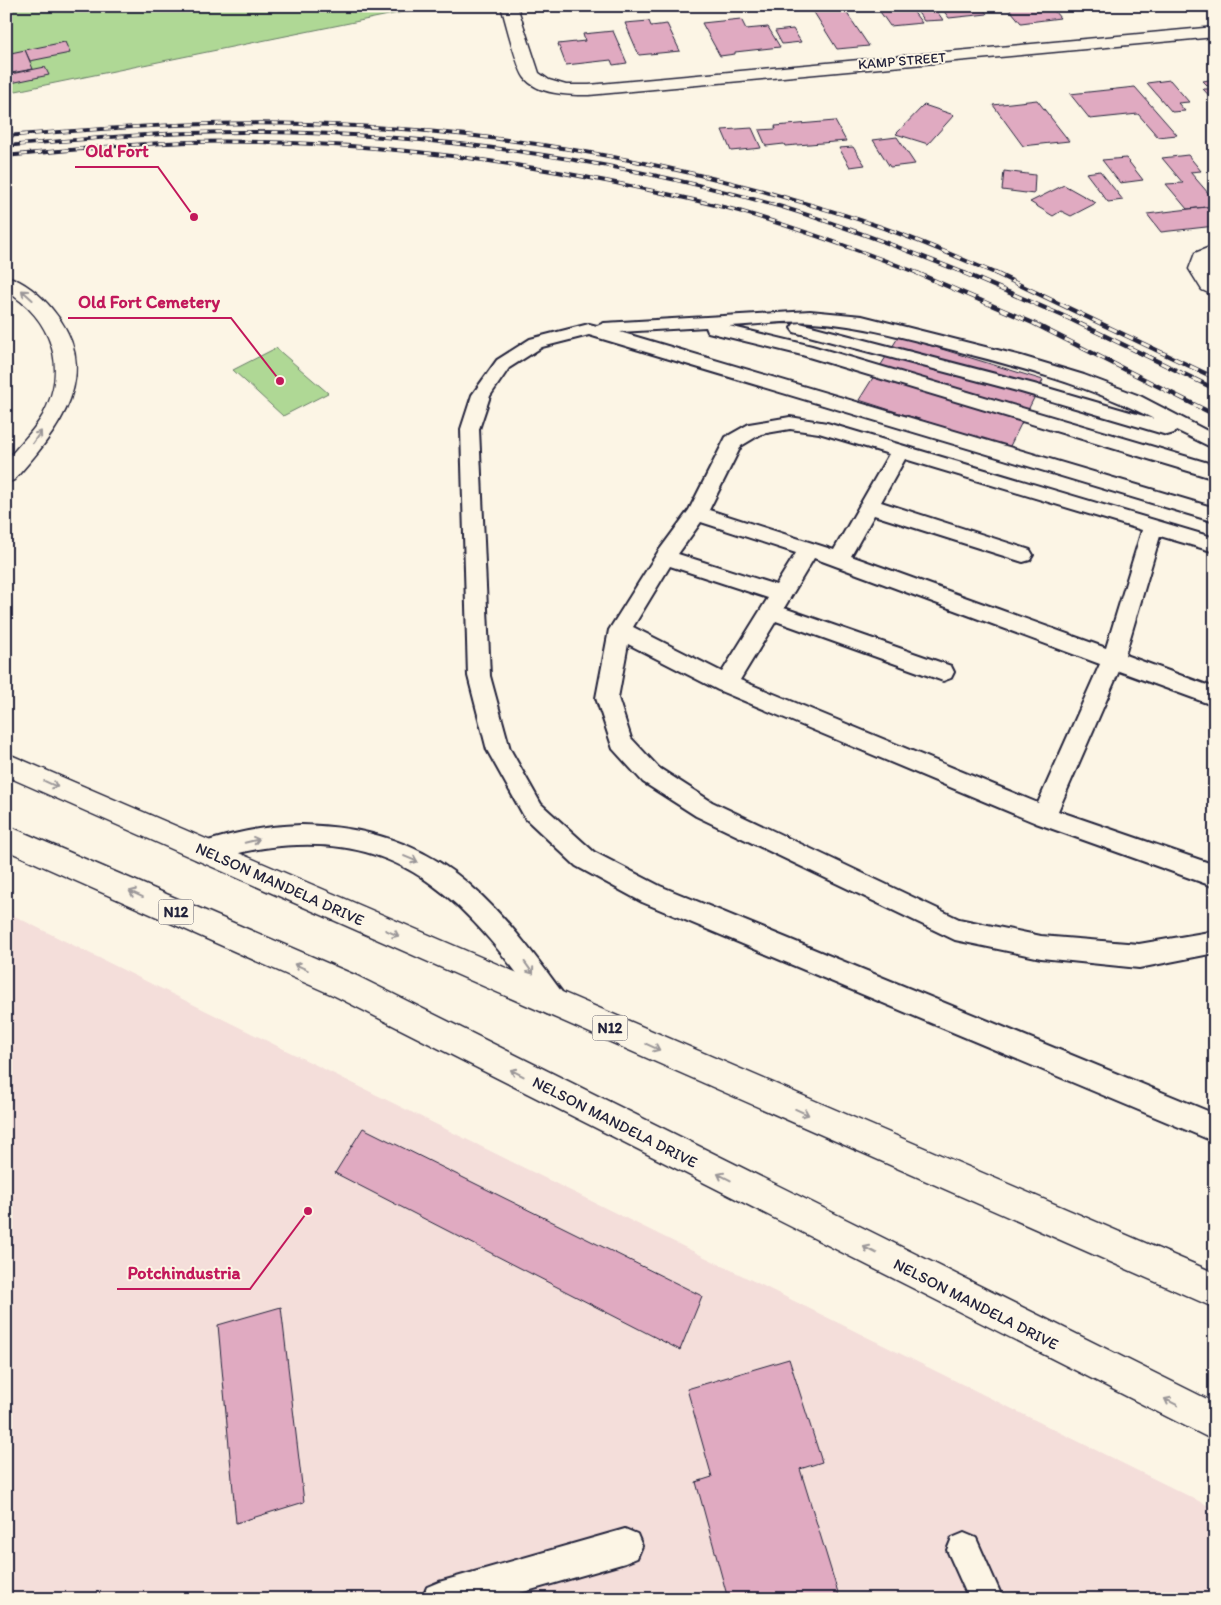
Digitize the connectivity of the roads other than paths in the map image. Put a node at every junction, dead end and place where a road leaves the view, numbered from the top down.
1 (509, 6) edge
2 (1215, 32) edge
3 (1215, 251) edge
4 (6, 282) edge
5 (1215, 290) edge
6 (754, 318) junction
7 (690, 322) junction
8 (589, 329) junction
9 (1215, 443) edge
10 (900, 451) junction
11 (1215, 472) edge
12 (6, 475) edge
13 (870, 506) junction
14 (697, 513) junction
15 (1215, 514) edge
16 (1153, 527) junction
17 (1215, 545) edge
18 (809, 549) junction
19 (1023, 555) dead end
20 (665, 558) junction
21 (839, 559) junction
22 (776, 602) junction
23 (620, 630) junction
24 (1113, 660) junction
25 (943, 672) dead end
26 (726, 684) junction
27 (1215, 697) edge
28 (6, 764) edge
29 (1044, 816) junction
30 (6, 837) edge
31 (205, 852) junction
32 (1215, 876) edge
33 (1215, 942) edge
34 (555, 1004) junction
35 (1215, 1128) edge
36 (1215, 1291) edge
37 (1215, 1424) edge
38 (626, 1546) dead end
39 (964, 1550) dead end
40 (439, 1599) edge
41 (986, 1599) edge

1 - 2 main road, KAMP STREET
3 - 5 main road
12 -> 4 main road
6 - 7 lane
6 - 9 lane
6 - 9 lane
7 - 8 lane
7 - 11 lane
8 - 15 lane
8 - 35 lane
10 - 13 lane
10 - 14 lane
10 - 16 lane
13 - 19 lane
13 - 21 lane
14 - 18 lane
14 - 20 lane
16 - 17 lane
16 - 24 lane
18 - 21 lane
18 - 22 lane
20 - 22 lane
20 - 23 lane
21 - 24 lane
22 - 25 lane
22 - 26 lane
23 - 26 lane
23 - 33 lane
24 - 27 lane
24 - 29 lane
26 - 29 lane
28 -> 31 main road, NELSON MANDELA DRIVE / N12
29 - 32 lane
37 -> 30 main road, NELSON MANDELA DRIVE / N12
31 -> 34 main road, NELSON MANDELA DRIVE / N12
31 -> 34 lane
34 -> 36 main road, NELSON MANDELA DRIVE / N12
38 - 40 lane
39 - 41 lane

